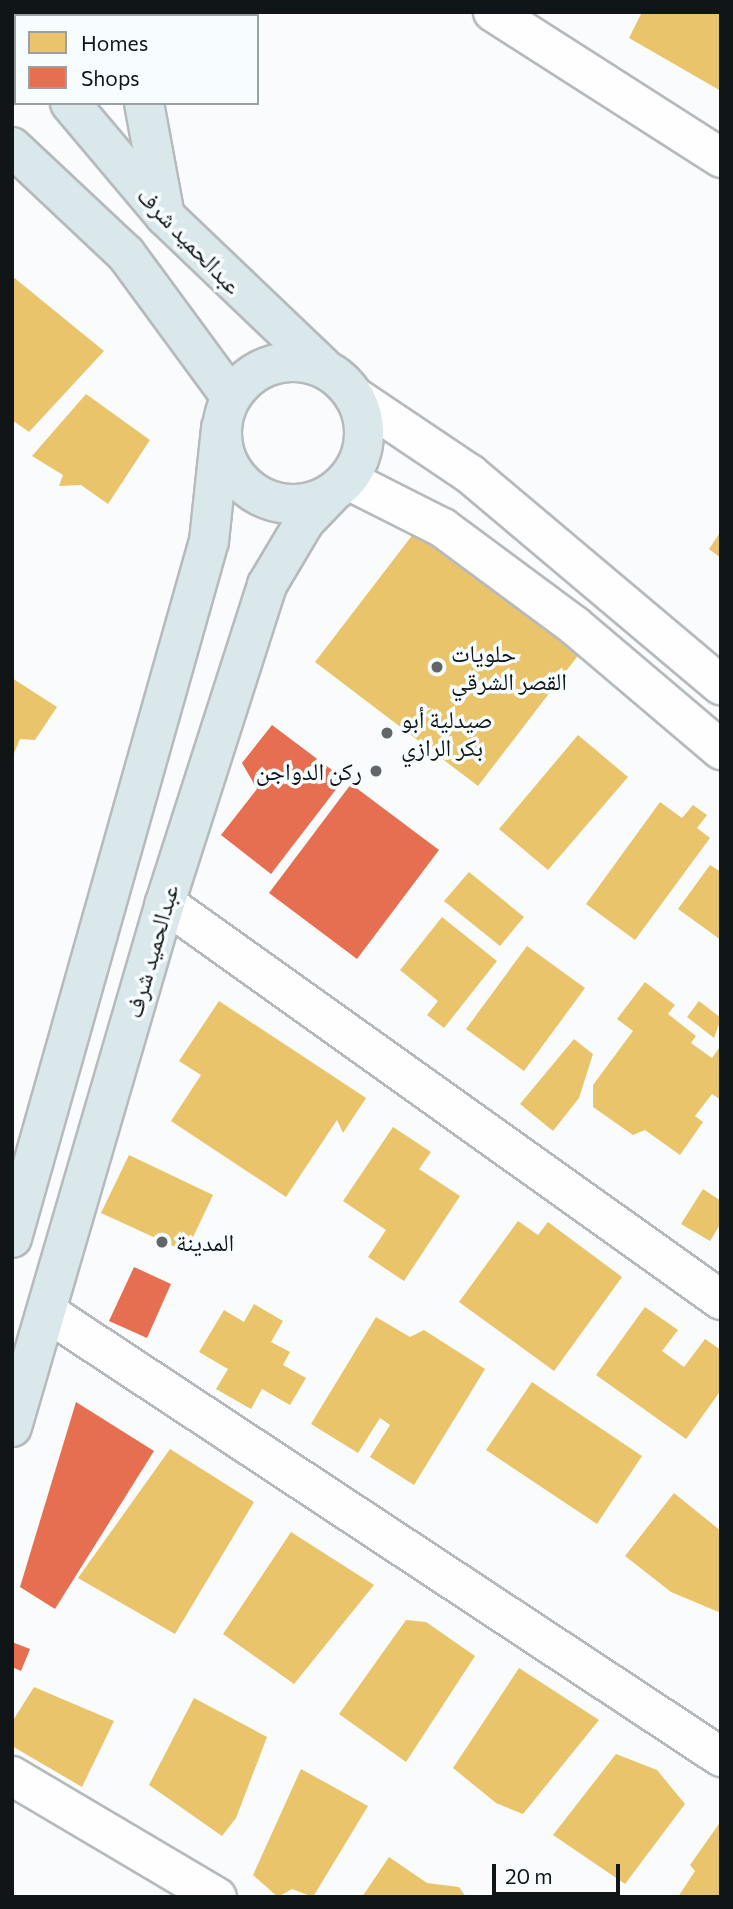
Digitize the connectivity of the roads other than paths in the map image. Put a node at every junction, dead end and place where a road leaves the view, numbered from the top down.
1 (493, 12) edge
2 (72, 105) edge
3 (144, 105) edge
4 (12, 147) edge
5 (721, 158) edge
6 (165, 216) junction
7 (322, 366) junction
8 (354, 396) junction
9 (226, 412) junction
10 (340, 487) junction
11 (721, 685) edge
12 (721, 750) edge
13 (164, 903) junction
14 (12, 1238) edge
15 (721, 1300) edge
16 (47, 1312) junction
17 (12, 1427) edge
18 (721, 1757) edge
19 (12, 1776) edge
20 (217, 1897) edge

1 - 5 street
2 - 6 main road, عبدالحميد شرف
3 - 6 main road
4 - 9 main road
6 - 7 main road, عبدالحميد شرف
7 - 8 main road
7 - 9 main road
8 - 10 main road
8 - 11 street
9 - 10 main road
9 - 14 main road
10 - 12 street
10 - 13 main road, عبدالحميد شرف
13 - 15 street
13 - 16 main road, عبدالحميد شرف
16 - 17 main road, عبدالحميد شرف
16 - 18 street
19 - 20 street

